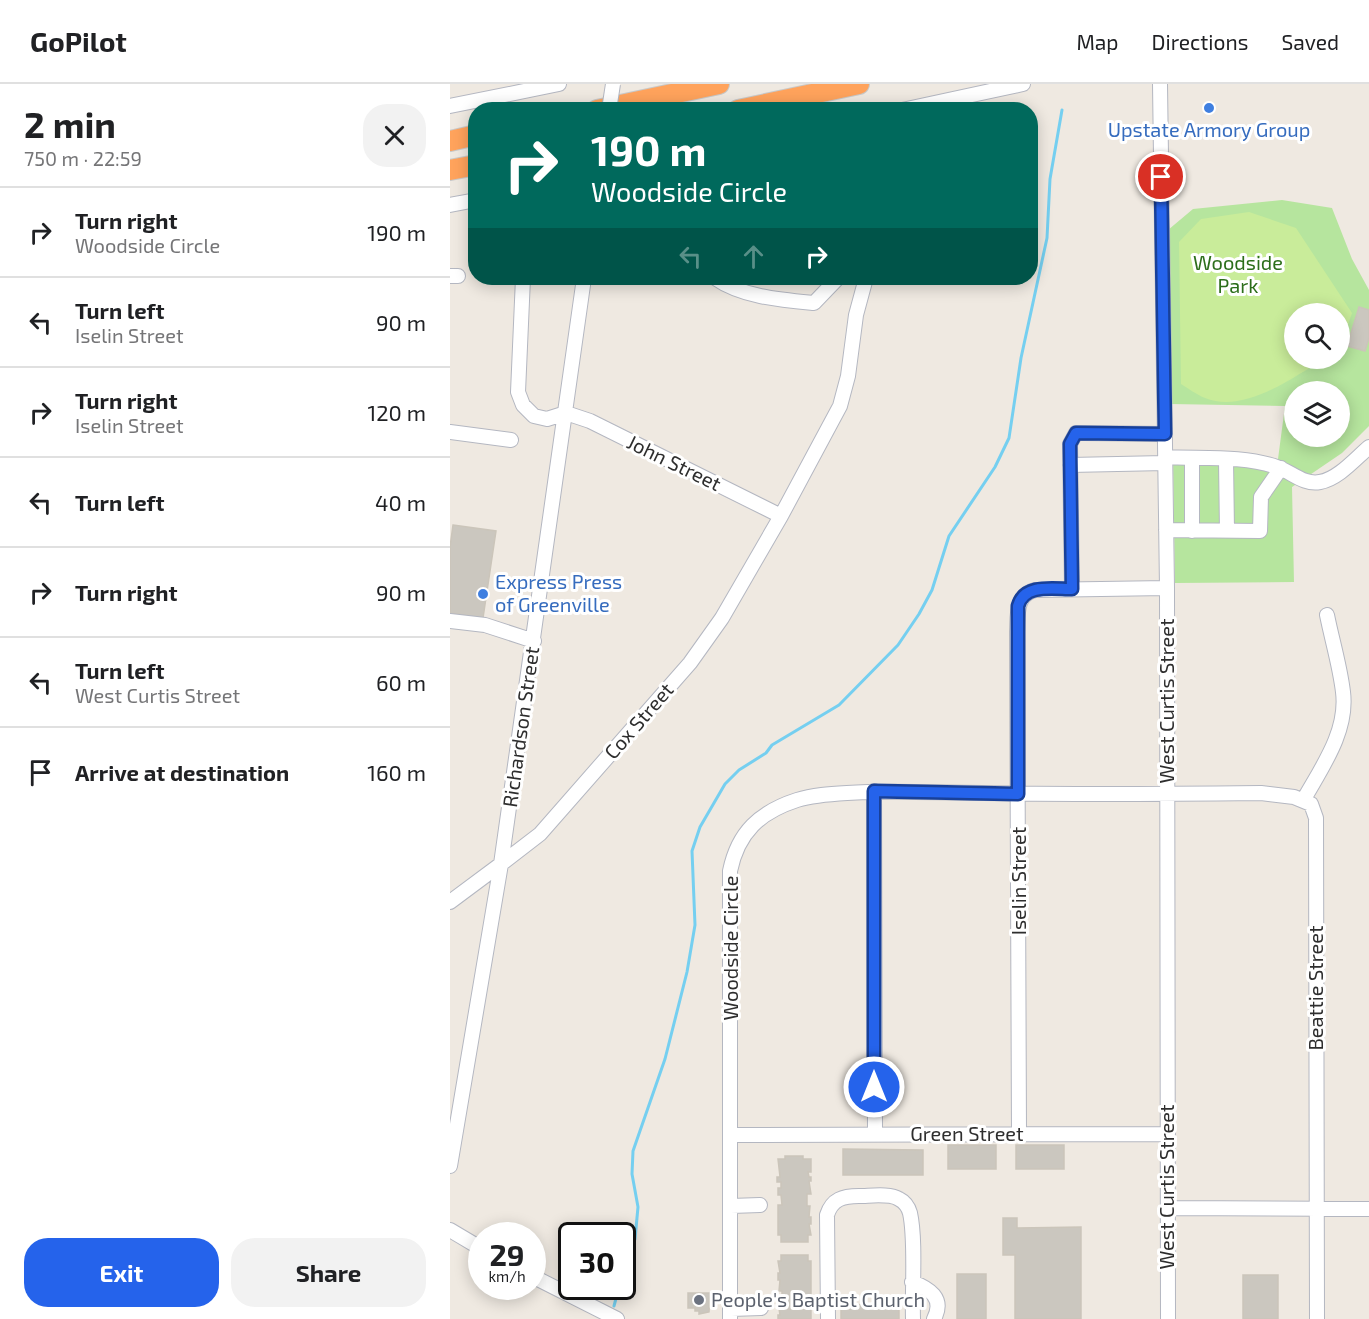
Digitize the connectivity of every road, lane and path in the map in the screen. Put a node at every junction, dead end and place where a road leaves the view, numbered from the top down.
1 (559, 84) edge
2 (613, 84) edge
3 (719, 84) edge
4 (859, 84) edge
5 (1023, 84) edge
6 (1160, 84) edge
7 (515, 88) edge
8 (610, 102) edge
9 (635, 102) edge
10 (775, 102) edge
11 (960, 102) edge
12 (450, 106) edge
13 (468, 137) edge
14 (450, 141) edge
15 (468, 167) edge
16 (450, 170) edge
17 (468, 202) edge
18 (450, 205) edge
19 (523, 285) edge
20 (583, 285) edge
21 (726, 285) edge
22 (831, 285) edge
23 (864, 285) edge
24 (566, 413) junction
25 (450, 432) edge
26 (1165, 434) junction
27 (511, 440) dead end
28 (1369, 447) edge
29 (1192, 458) junction
30 (1165, 460) junction
31 (1226, 460) junction
32 (1070, 465) junction
33 (1281, 468) junction
34 (781, 516) junction
35 (1166, 531) junction
36 (1192, 531) junction
37 (1227, 531) junction
38 (1167, 588) junction
39 (1072, 589) junction
40 (1327, 615) dead end
41 (450, 621) edge
42 (534, 641) junction
43 (874, 791) junction
44 (1018, 794) junction
45 (1167, 794) junction
46 (1304, 799) junction
47 (501, 864) junction
48 (450, 902) edge
49 (875, 1134) junction
50 (1020, 1134) junction
51 (1168, 1134) junction
52 (730, 1135) junction
53 (452, 1140) edge
54 (450, 1166) edge
55 (760, 1205) dead end
56 (730, 1206) junction
57 (1167, 1208) junction
58 (1316, 1208) junction
59 (1369, 1209) edge
60 (450, 1230) edge
61 (468, 1241) edge
62 (912, 1282) junction
63 (546, 1283) edge
64 (761, 1308) dead end
65 (730, 1314) edge
66 (618, 1319) edge
67 (828, 1319) edge
68 (913, 1319) edge
69 (934, 1319) edge
70 (1168, 1319) edge
71 (1317, 1319) edge

1 - 7 street
2 - 8 street, bridge
3 - 9 highway
4 - 10 highway
5 - 11 street
6 - 26 street, West Curtis Street
7 - 12 street
13 - 14 highway
15 - 16 highway
17 - 18 street
19 - 24 street
20 - 24 street, Richardson Street
21 - 22 street
23 - 34 street, Cox Street
24 - 34 street, John Street
24 - 42 street, Richardson Street
25 - 27 street
26 - 30 street, West Curtis Street
26 - 32 street
28 - 33 street
29 - 30 street
29 - 31 street
29 - 36 street
30 - 32 street
30 - 35 street, West Curtis Street
31 - 33 street
31 - 37 street
32 - 39 street
33 - 37 street
34 - 47 street, Cox Street
35 - 36 street
35 - 38 street, West Curtis Street
36 - 37 street
38 - 39 street, Iselin Street
38 - 45 street, West Curtis Street
39 - 44 street, Iselin Street
40 - 46 street
41 - 42 street
42 - 47 street, Richardson Street
43 - 44 street, Woodside Circle
43 - 49 street
43 - 52 street, Woodside Circle
44 - 45 street, Woodside Circle
44 - 50 street, Iselin Street
45 - 46 street
45 - 51 street, West Curtis Street
46 - 58 street, Beattie Street
47 - 48 street
47 - 53 street
49 - 50 street, Green Street
49 - 52 street, Green Street
50 - 51 street, Green Street
51 - 57 street, West Curtis Street
52 - 56 street, Woodside Circle
53 - 54 street
55 - 56 street
56 - 65 street, Woodside Circle
57 - 58 street
57 - 70 street, West Curtis Street
58 - 59 street
58 - 71 street, Beattie Street
60 - 61 street
62 - 67 street
62 - 68 street
62 - 69 street
63 - 66 street
64 - 65 street

